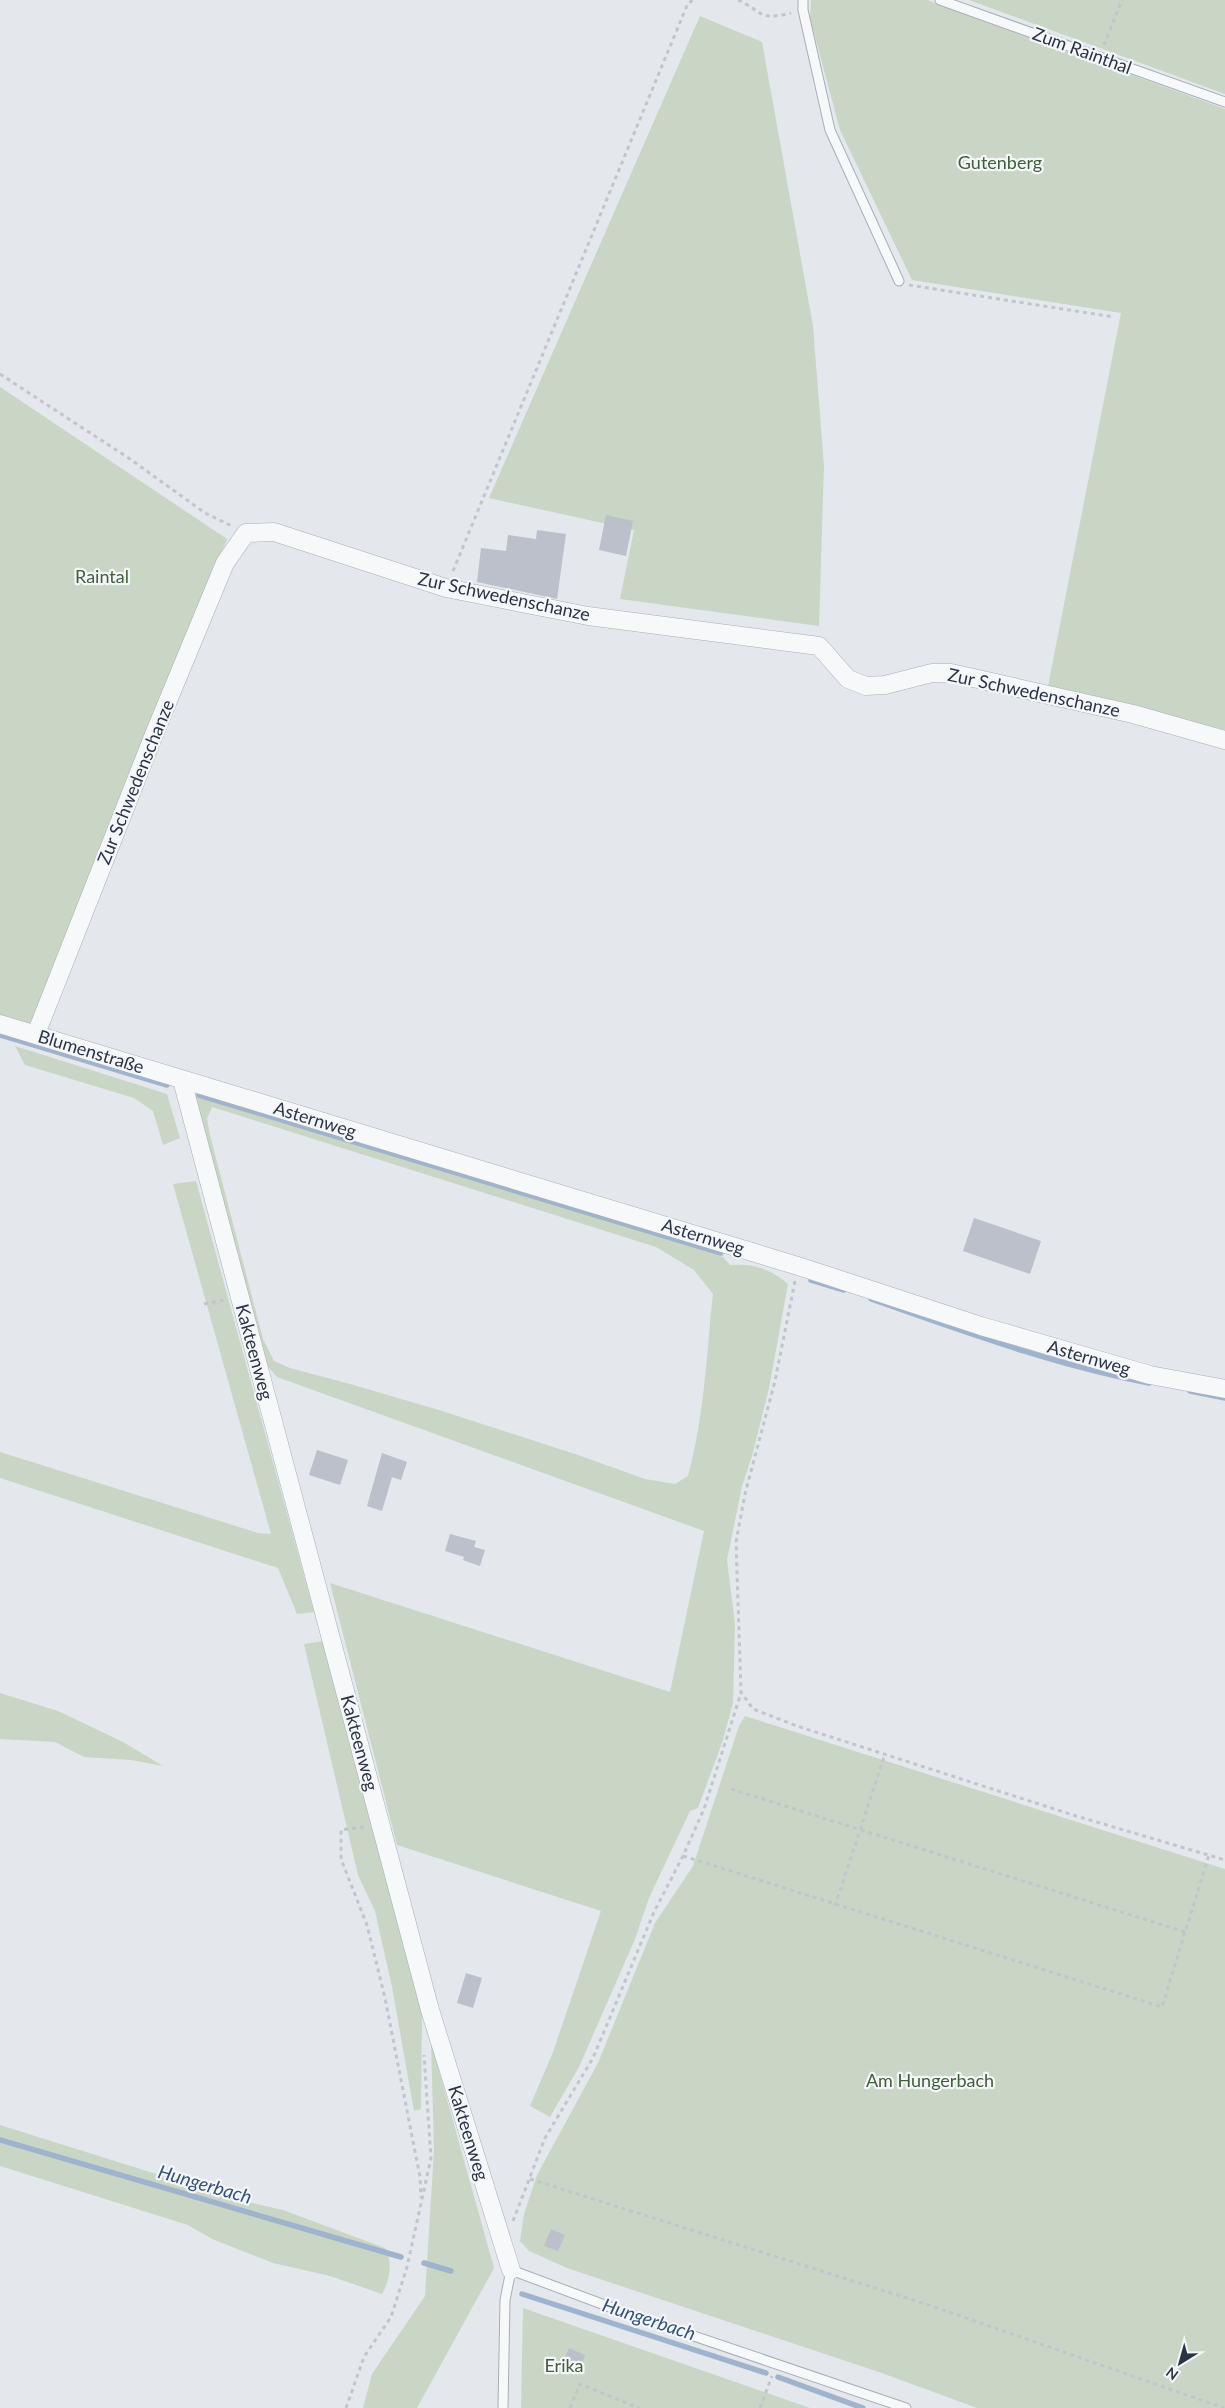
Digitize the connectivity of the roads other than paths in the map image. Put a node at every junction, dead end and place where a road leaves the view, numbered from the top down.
1 (803, 0) edge
2 (940, 0) edge
3 (1225, 102) edge
4 (898, 281) road end
5 (1225, 740) edge
6 (0, 1024) edge
7 (36, 1034) junction
8 (182, 1080) junction
9 (1225, 1389) edge
10 (511, 2270) junction
11 (503, 2408) edge
12 (906, 2408) edge

1 - 4 lane
2 - 3 lane, Zum Rainthal
5 - 7 street, Zur Schwedenschanze
6 - 7 street, Blumenstraße
7 - 8 street, Blumenstraße
8 - 9 street, Asternweg
8 - 10 street, Kakteenweg
10 - 11 lane, Kakteenweg
10 - 12 lane

